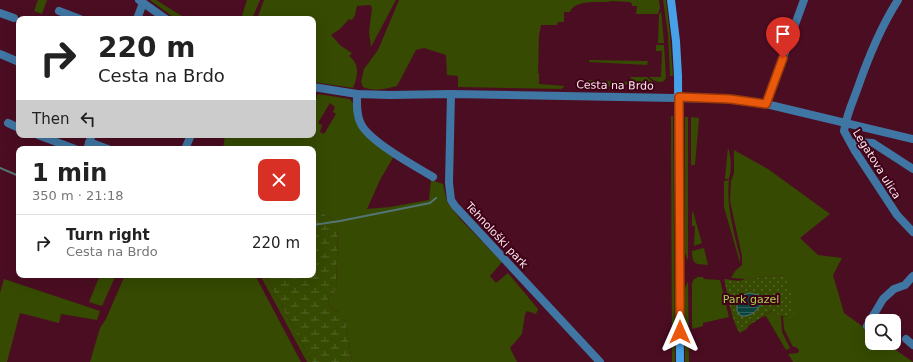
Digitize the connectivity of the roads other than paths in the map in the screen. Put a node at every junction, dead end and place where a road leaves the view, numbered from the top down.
1 (671, 0) edge
2 (804, 0) edge
3 (898, 0) edge
4 (141, 1) edge
5 (59, 11) dead end
6 (0, 13) edge
7 (72, 16) edge
8 (137, 16) edge
9 (162, 16) edge
10 (14, 18) dead end
11 (0, 54) edge
12 (16, 61) edge
13 (316, 87) edge
14 (357, 94) junction
15 (451, 94) junction
16 (679, 97) junction
17 (766, 104) junction
18 (8, 123) dead end
19 (845, 123) junction
20 (16, 127) edge
21 (46, 138) edge
22 (913, 139) edge
23 (89, 142) edge
24 (851, 144) junction
25 (67, 146) edge
26 (100, 146) edge
27 (913, 170) edge
28 (433, 177) dead end
29 (913, 232) edge
30 (913, 276) edge
31 (874, 314) edge
32 (906, 339) dead end
33 (913, 345) edge
34 (600, 362) edge
35 (680, 362) edge

1 - 16 main road
2 - 17 street
3 - 19 street
4 - 8 street
4 - 9 street
5 - 7 street
6 - 10 street
11 - 12 street
13 - 14 street, Cesta na Brdo
14 - 15 street, Cesta na Brdo
14 - 28 street
15 - 16 street, Cesta na Brdo
15 - 34 street, Tehnološki park
16 - 17 street, Cesta na Brdo
16 - 35 main road
17 - 19 street, Cesta na Brdo
18 - 20 street
19 - 22 street, Cesta na Brdo
19 - 24 street, Legatova ulica
21 - 25 street
23 - 26 street
24 - 27 street
24 - 29 street, Legatova ulica
30 - 31 street
32 - 33 street

